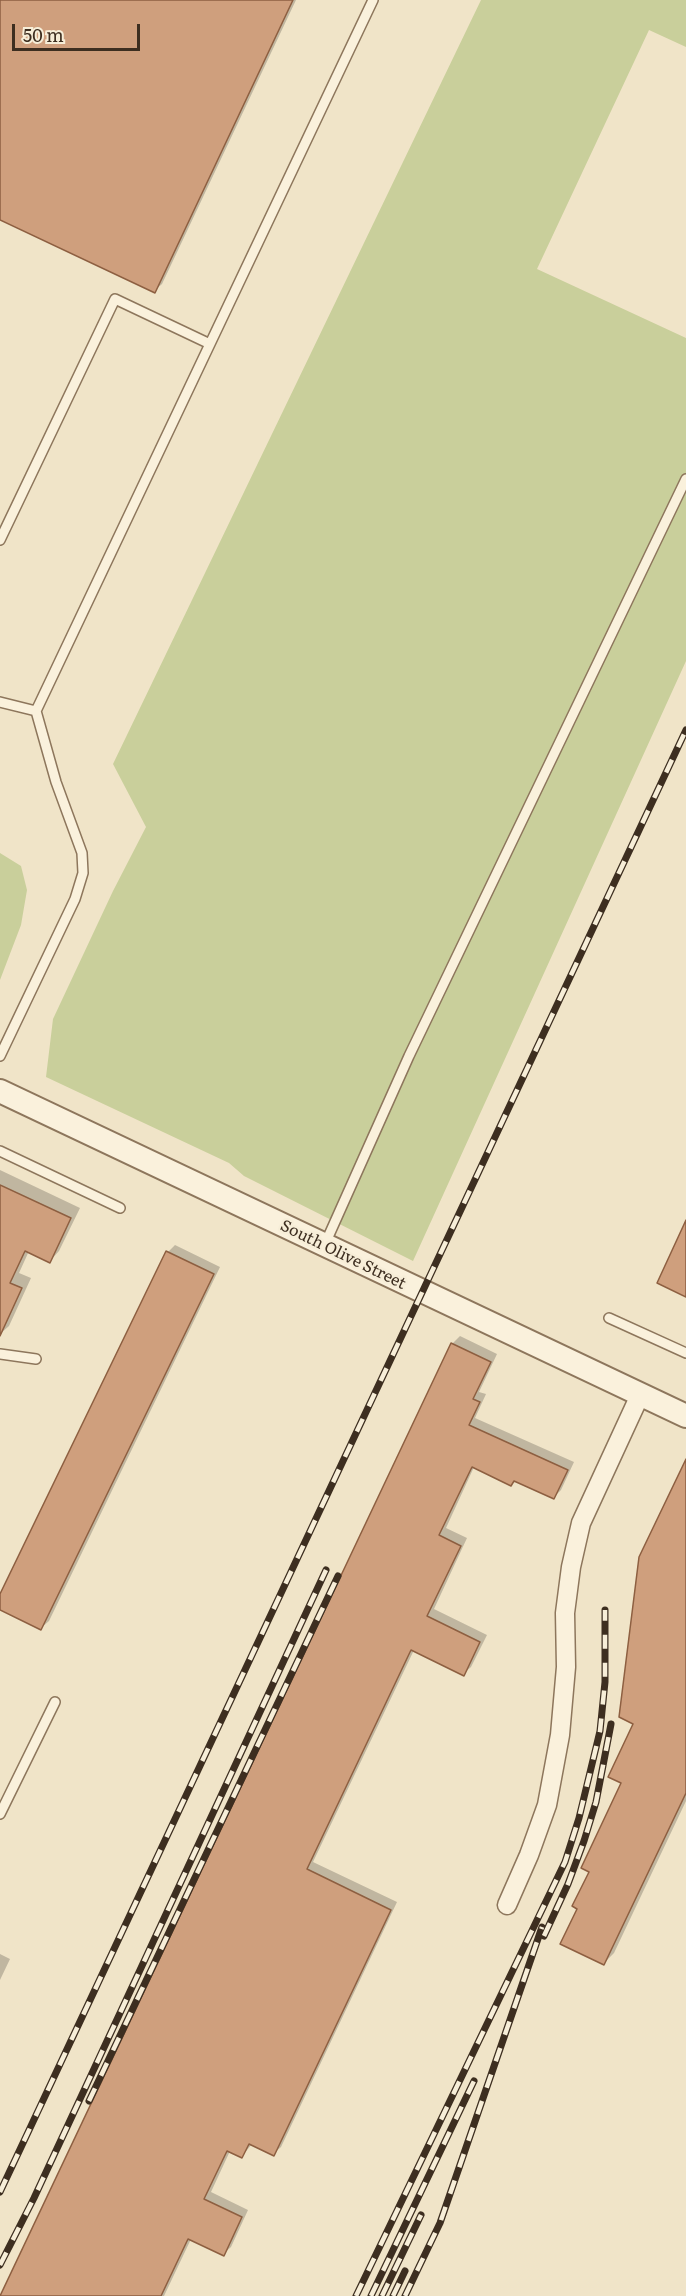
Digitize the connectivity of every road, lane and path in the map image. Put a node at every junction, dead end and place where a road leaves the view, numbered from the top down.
1 (373, 0) edge
2 (210, 344) junction
3 (686, 479) edge
4 (0, 540) edge
5 (0, 702) edge
6 (36, 711) junction
7 (0, 1056) edge
8 (0, 1091) edge
9 (0, 1151) edge
10 (120, 1208) dead end
11 (324, 1246) junction
12 (609, 1318) dead end
13 (686, 1353) edge
14 (0, 1354) edge
15 (36, 1359) dead end
16 (640, 1395) junction
17 (686, 1416) edge
18 (55, 1702) dead end
19 (0, 1814) edge
20 (507, 1905) dead end

1 - 2 lane
2 - 4 lane
2 - 6 lane
3 - 11 lane
5 - 6 lane
6 - 7 lane
8 - 11 street, South Olive Street
9 - 10 lane
11 - 16 street, South Olive Street
12 - 13 lane
14 - 15 lane
16 - 17 street, South Olive Street
16 - 20 street
18 - 19 lane

